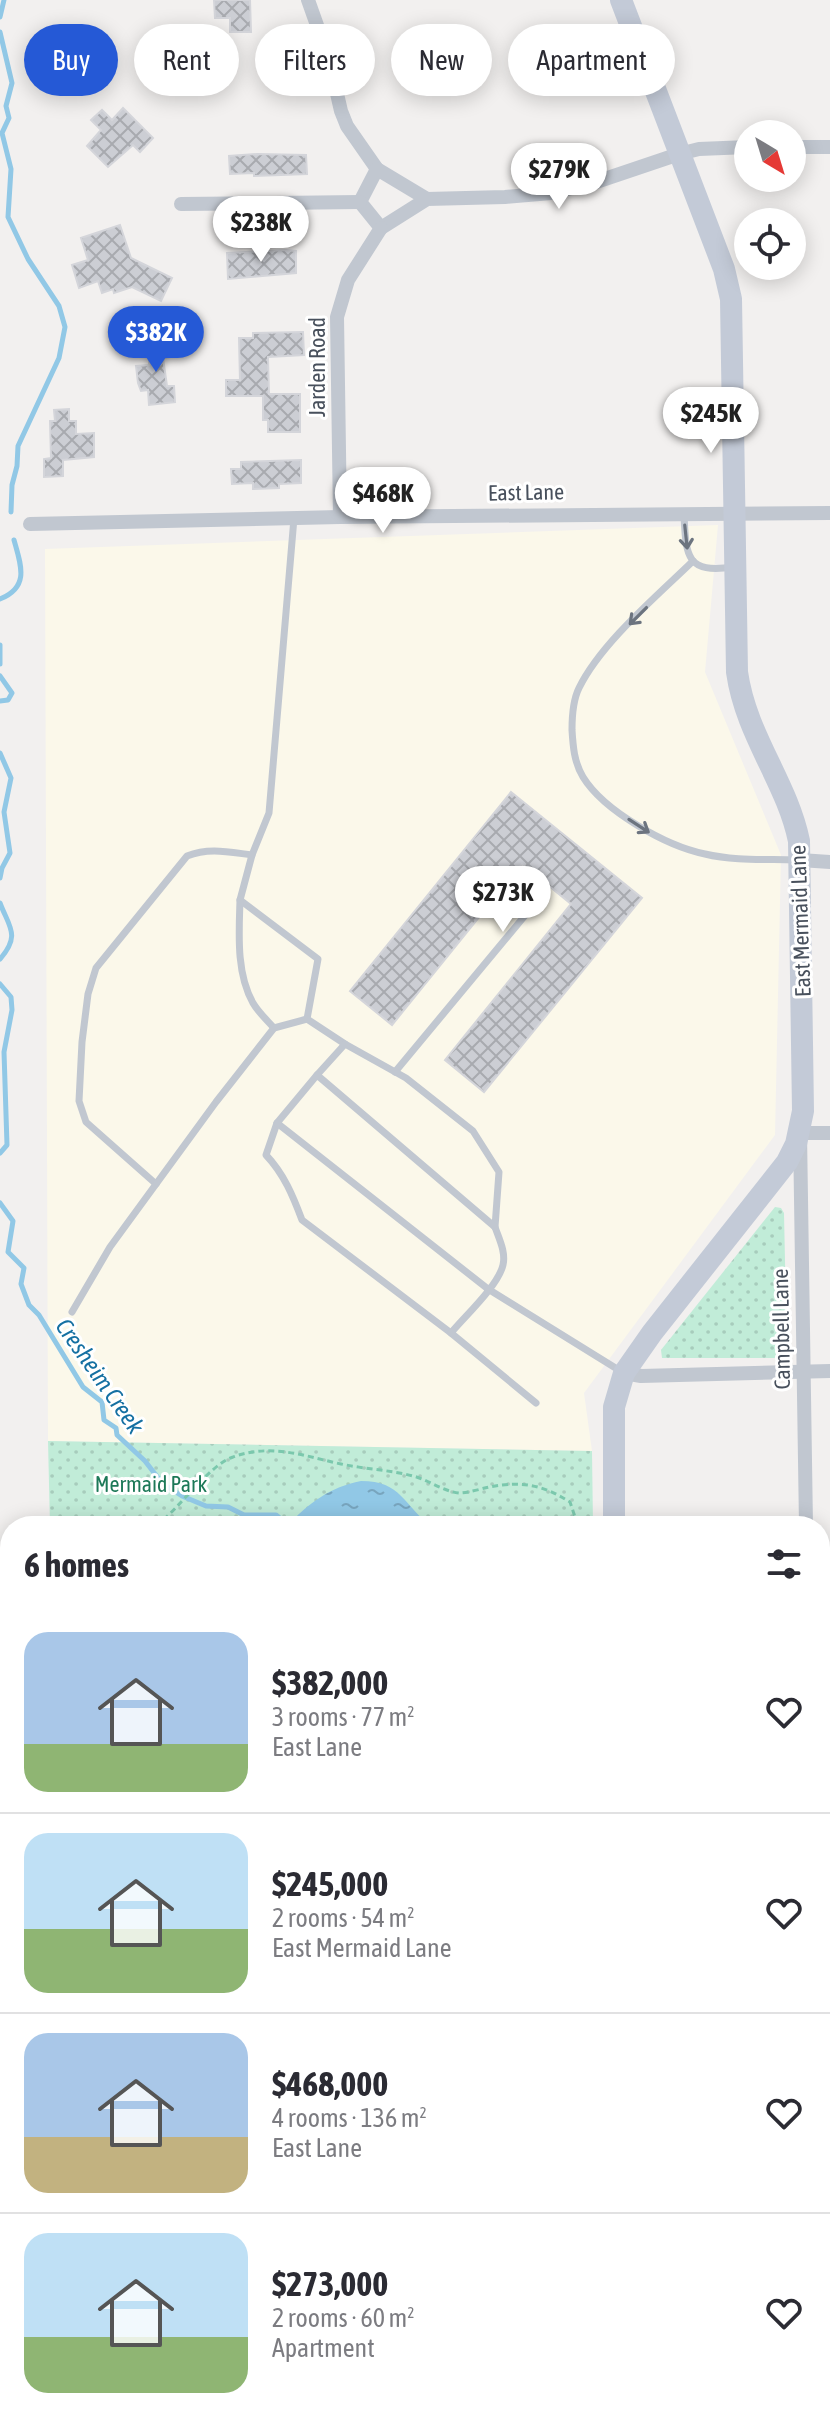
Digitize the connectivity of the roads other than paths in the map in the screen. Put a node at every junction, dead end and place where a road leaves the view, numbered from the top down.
1 (308, 0) edge
2 (621, 0) edge
3 (806, 147) edge
4 (830, 147) edge
5 (734, 148) edge
6 (679, 154) junction
7 (377, 169) junction
8 (427, 199) junction
9 (360, 202) junction
10 (181, 204) dead end
11 (381, 228) junction
12 (683, 512) junction
13 (735, 513) junction
14 (830, 513) edge
15 (340, 517) junction
16 (294, 518) junction
17 (30, 524) dead end
18 (693, 561) junction
19 (735, 567) junction
20 (252, 855) junction
21 (800, 860) junction
22 (830, 862) edge
23 (240, 900) junction
24 (537, 901) dead end
25 (307, 1019) junction
26 (274, 1028) junction
27 (345, 1044) junction
28 (395, 1072) junction
29 (317, 1075) junction
30 (277, 1123) junction
31 (800, 1133) junction
32 (830, 1133) edge
33 (156, 1184) junction
34 (495, 1227) junction
35 (488, 1289) junction
36 (72, 1312) dead end
37 (451, 1333) junction
38 (803, 1370) junction
39 (830, 1371) edge
40 (624, 1373) junction
41 (536, 1403) dead end
42 (614, 1516) edge
43 (806, 1516) edge

1 - 7 street
2 - 6 main road, East Mermaid Lane
3 - 4 street
5 - 6 street
6 - 8 street
6 - 13 main road, East Mermaid Lane
7 - 8 street
7 - 9 street
8 - 11 street
9 - 10 street
9 - 11 street
11 - 15 street, Jarden Road
12 - 13 street, East Lane
12 - 15 street, East Lane
12 -> 18 lane
13 - 14 street, East Lane
13 - 19 main road, East Mermaid Lane
15 - 16 street, East Lane
16 - 17 street, East Lane
16 - 20 lane
18 - 19 lane
18 -> 21 lane
19 - 21 main road, East Mermaid Lane
20 - 23 lane
20 - 33 lane
21 - 22 street
21 - 31 main road, East Mermaid Lane
23 - 25 lane
23 - 26 lane
24 - 28 lane
25 - 26 lane
25 - 27 lane
26 - 33 lane
27 - 28 lane
27 - 29 lane
28 - 34 lane
29 - 30 lane
29 - 34 lane
30 - 35 lane
30 - 37 lane
31 - 32 street
31 - 38 street, Campbell Lane
31 - 40 main road, East Mermaid Lane
33 - 36 lane
34 - 35 lane
35 - 37 lane
35 - 40 lane
37 - 41 lane
38 - 39 street
38 - 40 street
38 - 43 street, Campbell Lane
40 - 42 main road, East Mermaid Lane

